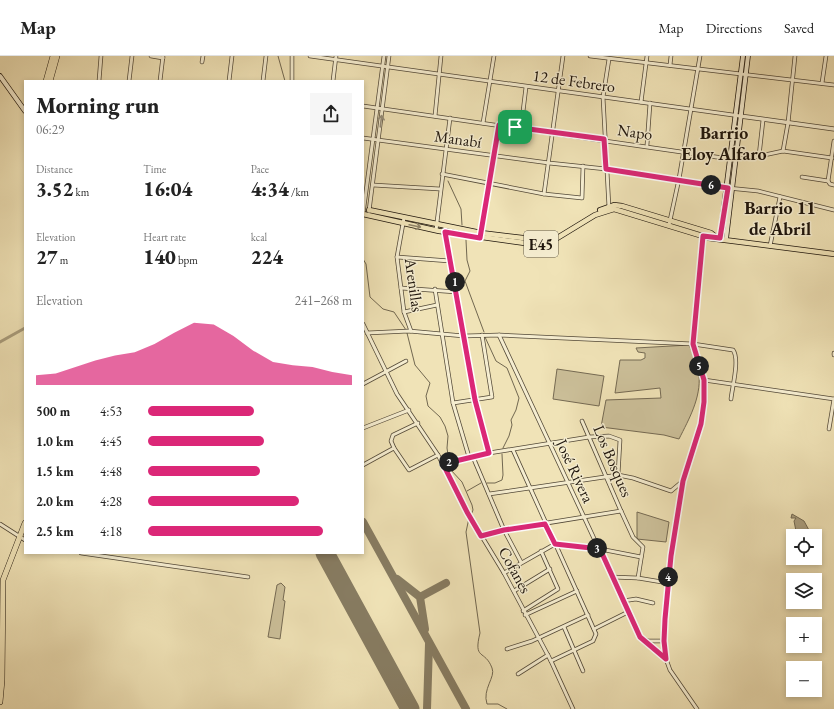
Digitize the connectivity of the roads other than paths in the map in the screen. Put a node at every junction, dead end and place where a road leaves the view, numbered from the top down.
1 (53, 56) edge
2 (58, 56) edge
3 (101, 56) edge
4 (132, 56) edge
5 (151, 56) edge
6 (203, 56) edge
7 (232, 56) edge
8 (266, 56) edge
9 (292, 56) edge
10 (310, 56) edge
11 (384, 56) edge
12 (389, 56) edge
13 (441, 56) edge
14 (494, 56) edge
15 (563, 56) edge
16 (590, 56) edge
17 (646, 56) edge
18 (671, 56) edge
19 (700, 56) edge
20 (743, 56) edge
21 (748, 56) edge
22 (795, 56) edge
23 (826, 56) edge
24 (163, 57) edge
25 (336, 57) edge
26 (609, 59) junction
27 (202, 62) dead end
28 (646, 63) junction
29 (670, 65) junction
30 (383, 67) junction
31 (388, 68) junction
32 (698, 68) junction
33 (439, 74) junction
34 (743, 74) junction
35 (0, 76) edge
36 (793, 79) junction
37 (46, 80) edge
38 (50, 80) edge
39 (99, 80) edge
40 (129, 80) edge
41 (160, 80) edge
42 (229, 80) edge
43 (263, 80) edge
44 (292, 80) edge
45 (333, 80) edge
46 (490, 82) junction
47 (822, 83) junction
48 (834, 85) edge
49 (526, 87) junction
50 (558, 91) junction
51 (602, 97) junction
52 (641, 102) junction
53 (650, 103) junction
54 (364, 106) edge
55 (377, 108) junction
56 (382, 108) junction
57 (690, 109) junction
58 (24, 110) edge
59 (435, 116) junction
60 (737, 116) junction
61 (450, 118) junction
62 (763, 120) junction
63 (483, 123) junction
64 (788, 123) junction
65 (499, 125) junction
66 (521, 128) junction
67 (834, 129) edge
68 (552, 132) junction
69 (364, 138) edge
70 (373, 139) junction
71 (604, 139) junction
72 (378, 140) junction
73 (834, 140) edge
74 (648, 146) junction
75 (446, 149) junction
76 (684, 151) junction
77 (783, 151) junction
78 (494, 156) junction
79 (759, 156) junction
80 (732, 158) junction
81 (832, 158) junction
82 (549, 163) junction
83 (583, 166) junction
84 (606, 169) junction
85 (442, 174) junction
86 (802, 177) dead end
87 (679, 179) junction
88 (828, 181) junction
89 (489, 183) junction
90 (373, 184) junction
91 (834, 185) edge
92 (730, 187) junction
93 (440, 189) junction
94 (544, 194) junction
95 (780, 197) junction
96 (609, 208) junction
97 (834, 210) edge
98 (367, 213) edge
99 (404, 218) junction
100 (402, 223) junction
101 (670, 223) junction
102 (436, 228) junction
103 (445, 230) junction
104 (704, 234) junction
105 (481, 235) junction
106 (718, 238) junction
107 (726, 239) junction
108 (770, 246) junction
109 (834, 254) edge
110 (397, 257) junction
111 (450, 261) junction
112 (401, 288) junction
113 (435, 289) junction
114 (457, 292) junction
115 (438, 305) junction
116 (404, 312) junction
117 (364, 326) edge
118 (410, 332) junction
119 (367, 333) junction
120 (441, 335) junction
121 (482, 335) junction
122 (499, 335) junction
123 (464, 336) junction
124 (693, 344) junction
125 (406, 361) dead end
126 (386, 372) junction
127 (704, 380) junction
128 (364, 383) edge
129 (733, 385) junction
130 (731, 399) dead end
131 (834, 399) edge
132 (475, 400) junction
133 (453, 402) junction
134 (408, 410) junction
135 (582, 421) dead end
136 (418, 423) junction
137 (364, 428) edge
138 (829, 428) dead end
139 (589, 436) junction
140 (549, 443) junction
141 (394, 448) junction
142 (513, 450) junction
143 (489, 453) junction
144 (438, 455) junction
145 (471, 457) junction
146 (364, 464) edge
147 (443, 464) junction
148 (618, 475) junction
149 (606, 476) junction
150 (683, 481) junction
151 (569, 482) junction
152 (529, 488) junction
153 (489, 494) junction
154 (621, 510) junction
155 (583, 517) junction
156 (0, 524) edge
157 (545, 524) junction
158 (24, 526) edge
159 (504, 530) junction
160 (20, 536) junction
161 (481, 536) junction
162 (24, 539) edge
163 (555, 544) junction
164 (600, 549) junction
165 (541, 551) junction
166 (88, 554) edge
167 (641, 557) junction
168 (521, 562) junction
169 (550, 569) junction
170 (504, 573) junction
171 (248, 577) dead end
172 (612, 577) junction
173 (638, 578) junction
174 (668, 583) junction
175 (1, 588) edge
176 (514, 591) junction
177 (576, 591) junction
178 (623, 601) junction
179 (653, 603) dead end
180 (523, 611) junction
181 (628, 612) junction
182 (525, 615) junction
183 (588, 615) junction
184 (564, 627) junction
185 (594, 629) junction
186 (538, 638) junction
187 (644, 640) junction
188 (664, 641) junction
189 (507, 648) dead end
190 (574, 651) junction
191 (548, 655) junction
192 (666, 659) junction
193 (551, 662) junction
194 (582, 671) dead end
195 (518, 674) dead end
196 (0, 702) edge
197 (573, 709) edge
198 (697, 709) edge

1 - 37 highway
2 - 38 highway
3 - 39 street
4 - 40 street
5 - 24 street
6 - 27 street
7 - 42 street
8 - 43 street
9 - 44 street
10 - 25 street, 12 de Febrero
11 - 30 street
12 - 31 street
13 - 33 street
14 - 46 street
15 - 50 street
16 - 26 street
17 - 28 street
18 - 29 street
19 - 32 street
20 - 34 main road
21 - 34 main road
22 - 36 street
23 - 47 street
24 - 41 street
25 - 30 street, 12 de Febrero
25 - 45 street
26 - 28 street
26 - 51 street
28 - 29 street
28 - 52 street
29 - 32 street
30 - 31 street, 12 de Febrero
30 - 55 street
31 - 33 street, 12 de Febrero
31 - 56 street
32 - 34 street
32 - 57 street
33 - 46 street, 12 de Febrero
33 - 59 street
34 - 36 street
34 - 60 main road
35 - 58 main road
36 - 47 street
36 - 64 street
46 - 49 street, 12 de Febrero
46 - 63 street
47 - 48 street
49 - 50 street, 12 de Febrero
49 - 66 street
50 - 51 street, 12 de Febrero
50 - 68 street
51 - 52 street, 12 de Febrero
51 - 71 street
52 - 53 street, 12 de Febrero
53 - 57 street, 12 de Febrero
53 - 74 street
54 - 55 street, Napo
55 - 56 street, Napo
55 - 70 street
56 - 59 street, Napo
72 -> 56 street
57 - 60 street, 12 de Febrero
57 - 76 street
59 - 61 street, Napo
60 - 62 street, 12 de Febrero
60 - 80 main road
61 - 63 street, Napo
61 - 75 street
62 - 64 street, 12 de Febrero
62 - 79 street
63 - 65 street, Napo
64 - 67 street, 12 de Febrero
64 - 77 street
65 - 66 street, Napo
65 - 78 street
66 - 68 street, Napo
68 - 71 street, Napo
68 - 82 street
69 - 70 street, Manabí
70 - 72 street, Manabí
70 - 98 street
71 - 74 street, Napo
71 - 84 street
72 - 75 street, Manabí
72 - 90 street
73 - 81 street
74 - 76 street, Napo
75 - 78 street, Manabí
75 - 85 street
76 - 80 street, Napo
76 - 87 street
77 - 79 street, Napo
77 - 81 street, Napo
78 - 82 street, Manabí
78 - 89 street
79 - 80 street, Napo
80 - 92 main road
81 - 88 street
82 - 83 street, Manabí
82 - 94 street
83 - 84 street, Manabí
83 - 94 street
84 - 87 street, Manabí
84 - 96 street
85 - 89 street
85 - 93 street
86 - 88 street
87 - 92 street, Manabí
87 - 101 street
88 - 91 street
89 - 94 street
89 - 105 street
90 - 93 street
90 - 98 street
92 - 95 street, Manabí
92 - 106 main road
92 - 107 main road
93 - 102 street
95 - 97 street, Manabí
95 - 108 street
96 - 101 main road, E45
96 - 105 main road, E45
98 - 99 main road, E45
98 - 100 main road, E45
99 - 100 street, Arenillas
99 - 102 main road, E45
100 -> 102 main road, E45
100 - 110 street, Arenillas
101 - 104 main road, E45
102 - 103 main road, E45
103 - 105 main road, E45
103 - 111 street
104 - 106 main road, E45
104 - 124 street
106 - 107 main road, E45
107 - 108 main road, E45
108 - 109 main road, E45
110 - 111 street
110 - 112 street, Arenillas
111 - 114 street
112 - 113 street
112 - 116 street, Arenillas
113 - 114 street
113 - 115 street
114 - 123 street
115 - 116 street
115 - 120 street
116 - 118 street, Arenillas
117 - 119 street, Cofanes
118 - 119 street
118 - 120 street
119 - 126 street, Cofanes
120 - 123 street
120 - 133 street
121 - 122 street
121 - 123 street
121 - 132 street
122 - 124 street
122 - 140 street, José Rivera
123 - 132 street
124 - 127 street
124 - 129 street
125 - 126 street
126 - 128 street
126 - 134 street, Cofanes
127 - 129 street
127 - 150 street
129 - 130 street
129 - 131 street
131 - 138 street
132 - 133 street
132 - 143 street
133 - 145 street
134 - 136 street, Cofanes
134 - 137 street
135 - 139 street, Los Bosques
136 - 141 street
136 - 144 street, Cofanes
139 - 140 street
139 - 148 street
139 - 149 street, Los Bosques
140 - 142 street
140 - 151 street, José Rivera
141 - 144 street
141 - 146 street
142 - 143 street
142 - 152 street
143 - 145 street
144 - 147 street, Cofanes
145 - 147 street
145 - 153 street
147 - 161 street, Cofanes
148 - 149 street
148 - 150 street
149 - 151 street
149 - 154 street, Los Bosques
150 - 174 street
151 - 152 street
151 - 155 street, José Rivera
152 - 153 street
152 - 157 street
153 - 159 street
154 - 155 street
154 - 167 street, Los Bosques
155 - 157 street
155 - 164 street, José Rivera
156 - 160 street
157 - 159 street
157 - 163 street
158 - 160 highway
159 - 161 street
159 - 168 street
160 - 162 street
160 - 175 highway
161 - 170 street, Cofanes
163 - 164 street
163 - 165 street
163 - 177 street
164 - 167 street
164 - 172 street, José Rivera
165 - 168 street
165 - 169 street
166 - 171 street
167 - 173 street
168 - 170 street
169 - 176 street
169 - 180 street
170 - 176 street, Cofanes
172 - 173 street
172 - 178 street, José Rivera
173 - 174 street
174 - 188 street
175 - 196 highway
176 - 180 street, Cofanes
177 - 182 street
177 - 183 street
178 - 179 street
178 - 181 street, José Rivera
180 - 182 street, Cofanes
181 - 185 street
181 - 187 street, José Rivera
182 - 186 street, Cofanes
183 - 184 street
183 - 185 street
184 - 186 street
184 - 190 street
185 - 190 street
186 - 189 street
186 - 191 street, Cofanes
187 - 188 street
187 - 192 street, José Rivera
188 - 192 street
190 - 193 street
190 - 194 street
191 - 193 street, Cofanes
191 - 195 street
192 - 198 street
193 - 197 street, Cofanes

